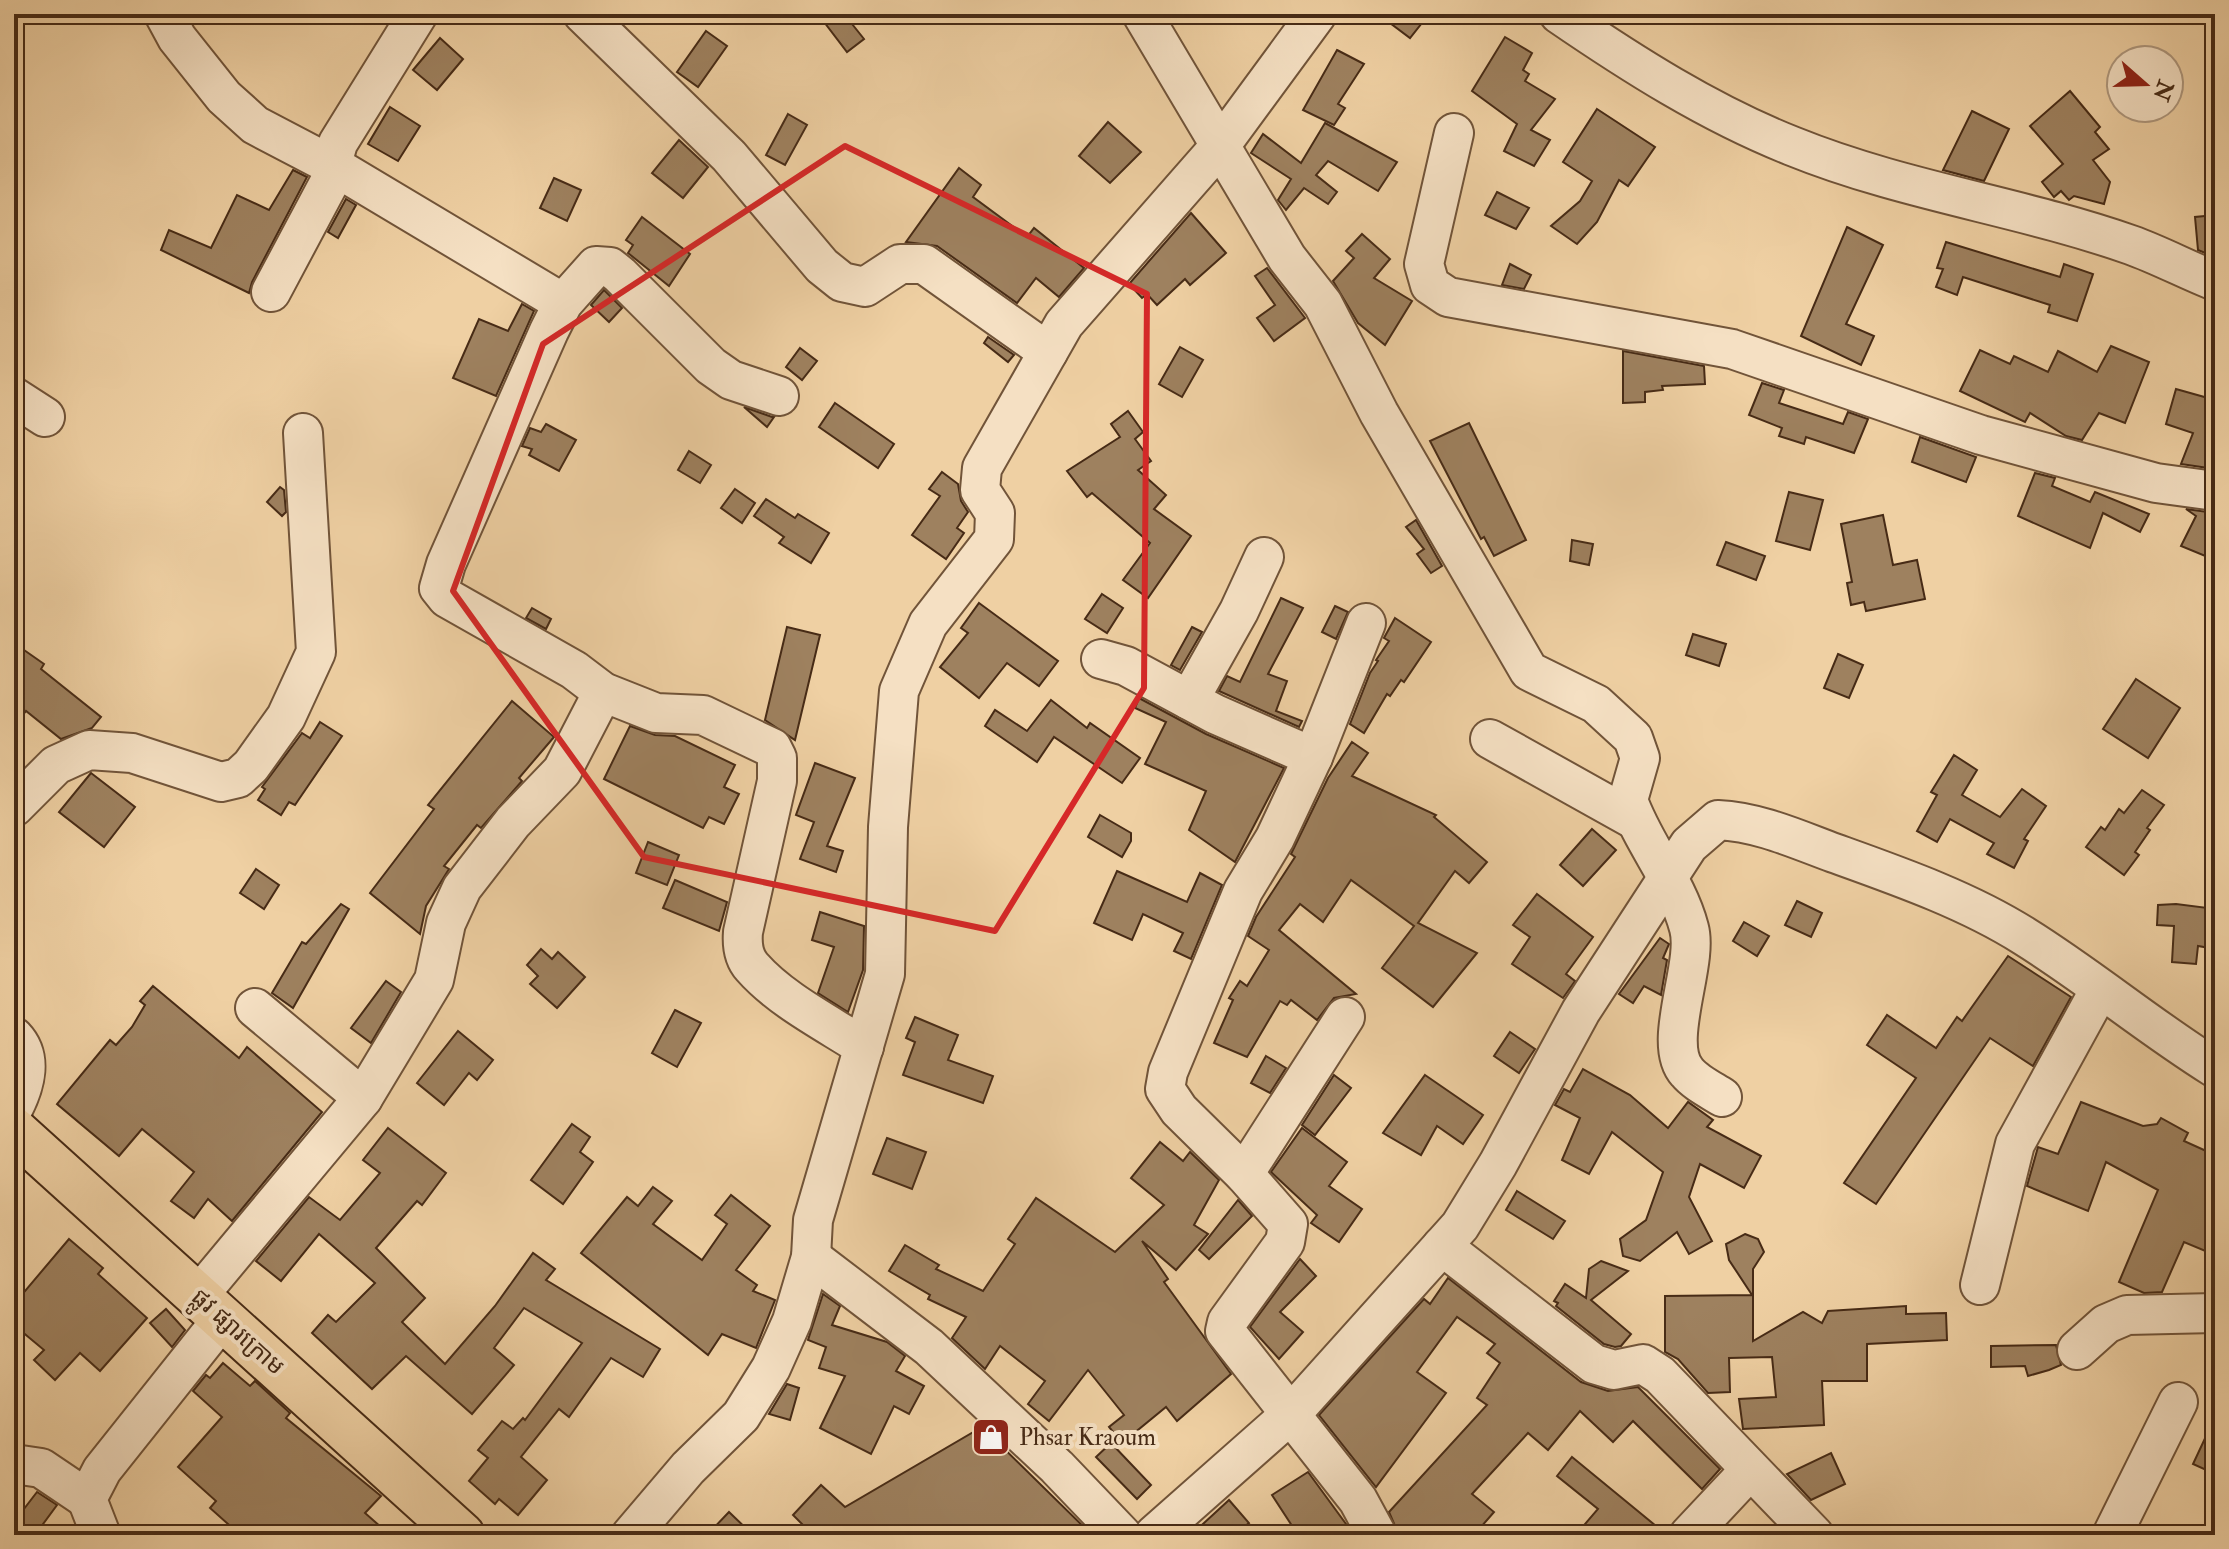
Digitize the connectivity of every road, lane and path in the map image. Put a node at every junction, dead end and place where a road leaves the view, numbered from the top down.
1 (164, 14) edge
2 (418, 14) edge
3 (583, 14) edge
4 (1142, 14) edge
5 (1317, 14) edge
6 (1559, 14) edge
7 (1598, 24) edge
8 (1454, 133) dead end
9 (1220, 146) junction
10 (337, 168) junction
11 (2215, 281) edge
12 (271, 292) dead end
13 (563, 303) junction
14 (1048, 352) junction
15 (779, 396) dead end
16 (303, 433) dead end
17 (2215, 491) edge
18 (1264, 557) dead end
19 (1366, 623) dead end
20 (1101, 659) dead end
21 (603, 692) junction
22 (1189, 700) junction
23 (1490, 739) dead end
24 (1313, 757) junction
25 (14, 807) edge
26 (1635, 820) junction
27 (1667, 879) junction
28 (2099, 991) junction
29 (255, 1008) dead end
30 (1345, 1017) dead end
31 (14, 1037) edge
32 (864, 1047) junction
33 (2215, 1068) edge
34 (1722, 1097) dead end
35 (363, 1098) junction
36 (14, 1107) edge
37 (14, 1130) edge
38 (1244, 1174) junction
39 (1442, 1246) junction
40 (811, 1257) junction
41 (1980, 1285) dead end
42 (211, 1307) junction
43 (2215, 1313) edge
44 (2077, 1350) dead end
45 (2178, 1402) dead end
46 (1292, 1413) junction
47 (14, 1464) edge
48 (1750, 1470) junction
49 (87, 1499) junction
50 (101, 1535) edge
51 (462, 1535) edge
52 (631, 1535) edge
53 (1122, 1535) edge
54 (1154, 1535) edge
55 (1377, 1535) edge
56 (1689, 1535) edge
57 (1814, 1535) edge
58 (2112, 1535) edge

1 - 10 street
2 - 10 street
3 - 14 street
4 - 9 street
5 - 9 street
6 - 7 street
7 - 11 street
8 - 17 street
9 - 14 street
9 - 26 street
10 - 12 street
10 - 13 street
13 - 15 street
13 - 21 street
14 - 32 street
16 - 25 street
18 - 22 street
19 - 24 street
20 - 22 street
21 - 32 street
21 - 35 street
22 - 24 street
23 - 26 street
24 - 38 street
26 - 27 street
27 - 28 street
27 - 34 street
27 - 39 street
28 - 33 street
28 - 41 street
29 - 35 street
30 - 38 street
31 - 36 street
32 - 40 street
35 - 42 street
37 - 42 main road, ផ្លូវ ផ្សារក្រោម
38 - 46 street
39 - 46 street
39 - 48 street
40 - 52 street
40 - 53 street
42 - 49 street
42 - 51 main road, ផ្លូវ ផ្សារក្រោម
43 - 44 street
45 - 58 street
46 - 54 street
46 - 55 street
47 - 49 street
48 - 56 street
48 - 57 street
49 - 50 street

